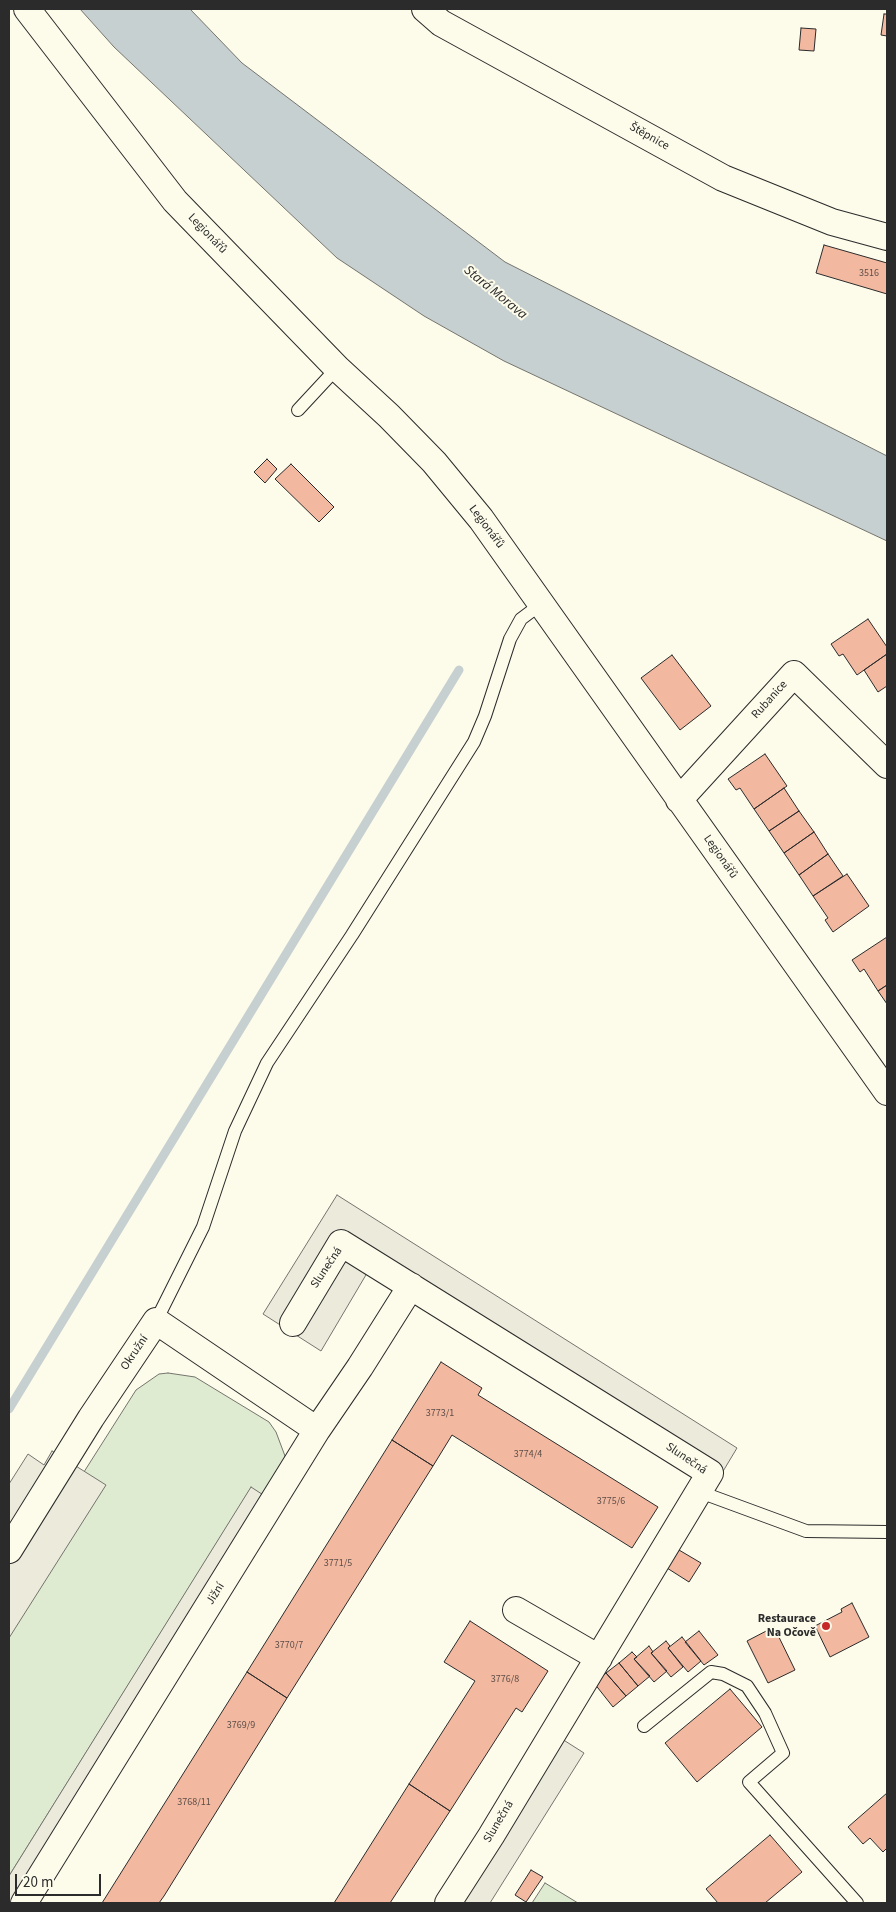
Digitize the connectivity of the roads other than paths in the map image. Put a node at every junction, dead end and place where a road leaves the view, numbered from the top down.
1 (27, 9) edge
2 (424, 9) edge
3 (887, 237) edge
4 (337, 368) junction
5 (298, 410) dead end
6 (541, 604) junction
7 (887, 765) edge
8 (680, 800) junction
9 (887, 1092) edge
10 (411, 1286) junction
11 (156, 1321) junction
12 (293, 1323) dead end
13 (317, 1430) junction
14 (700, 1492) junction
15 (887, 1532) edge
16 (9, 1550) edge
17 (516, 1610) dead end
18 (599, 1658) junction
19 (644, 1726) dead end
20 (24, 1903) edge
21 (448, 1903) edge
22 (857, 1903) edge

1 - 4 street, Legionářů
2 - 3 street, Štěpnice
4 - 5 lane
4 - 6 street, Legionářů
6 - 8 street, Legionářů
6 - 11 lane
7 - 8 street, Rubanice
8 - 9 street, Legionářů
10 - 12 street, Slunečná
10 - 13 street, Jižní
10 - 14 street, Slunečná
11 - 13 street
11 - 16 street, Okružní
13 - 20 street, Jižní
14 - 15 lane
14 - 18 street, Slunečná
17 - 18 street
18 - 21 street, Slunečná
19 - 22 lane

